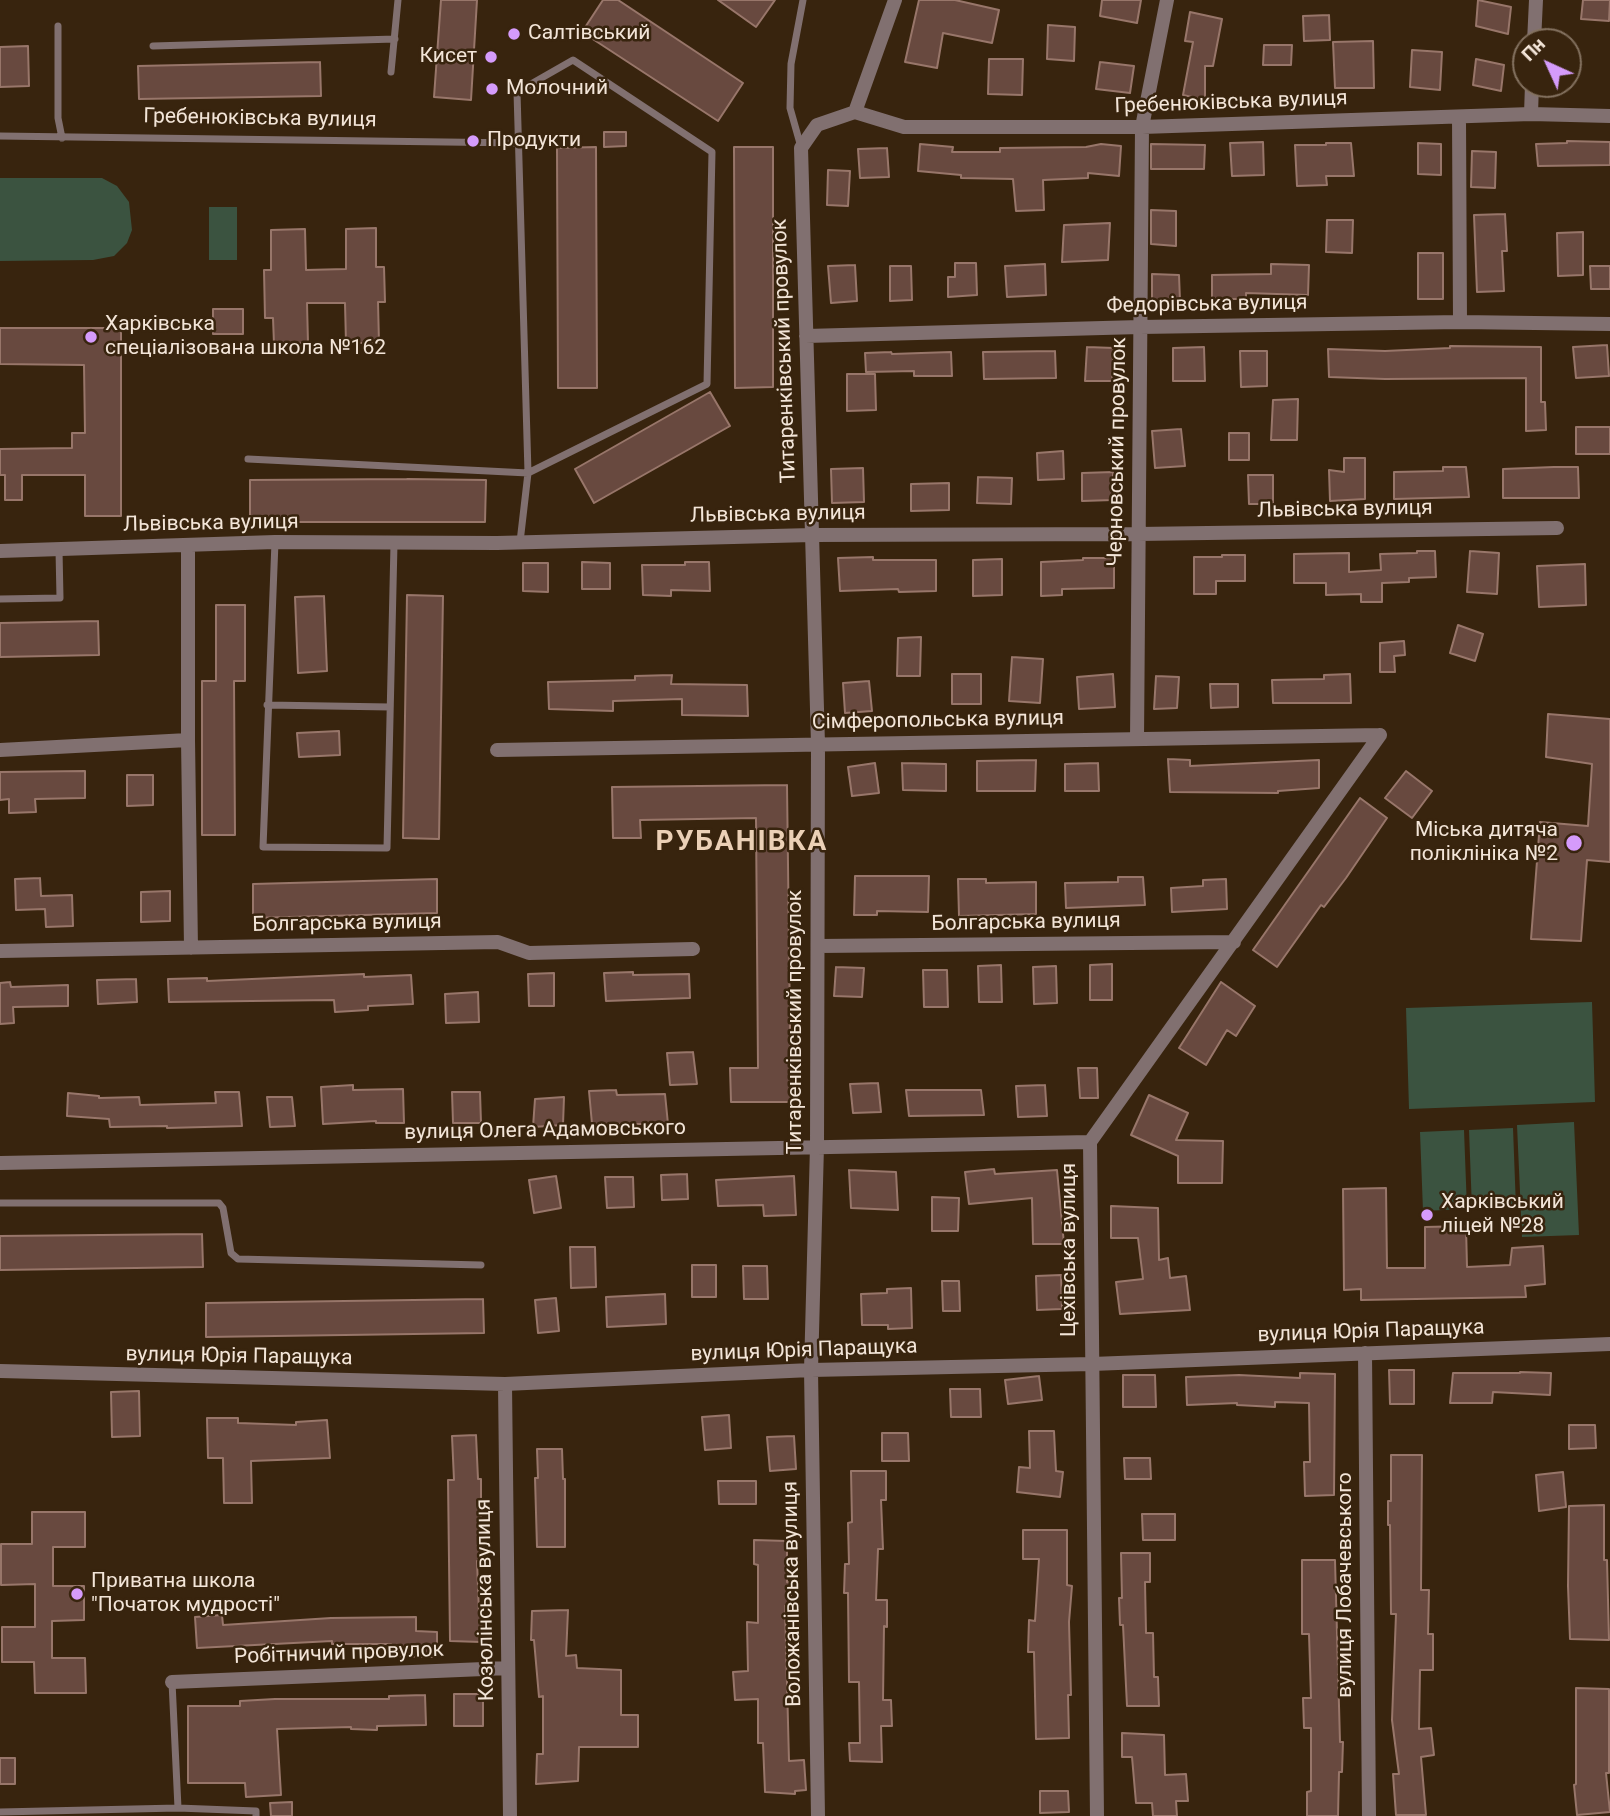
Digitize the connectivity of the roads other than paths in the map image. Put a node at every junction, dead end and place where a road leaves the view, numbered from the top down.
1 (398, 0) edge
2 (803, 0) edge
3 (895, 0) edge
4 (1167, 0) edge
5 (1536, 0) edge
6 (58, 26) dead end
7 (1535, 28) edge
8 (395, 38) junction
9 (153, 47) dead end
10 (391, 72) dead end
11 (1532, 98) edge
12 (855, 112) junction
13 (1531, 114) junction
14 (1610, 116) edge
15 (1459, 117) junction
16 (1142, 128) junction
17 (0, 136) edge
18 (62, 138) junction
19 (520, 142) junction
20 (801, 148) junction
21 (1461, 322) junction
22 (1610, 324) edge
23 (1140, 327) junction
24 (806, 336) junction
25 (248, 459) dead end
26 (528, 473) junction
27 (1557, 528) dead end
28 (1138, 534) junction
29 (812, 535) junction
30 (275, 542) junction
31 (520, 542) junction
32 (394, 544) junction
33 (188, 545) junction
34 (59, 550) junction
35 (0, 551) edge
36 (0, 599) edge
37 (267, 705) junction
38 (390, 707) junction
39 (1380, 735) joint
40 (1137, 739) junction
41 (188, 740) junction
42 (818, 744) junction
43 (0, 750) edge
44 (497, 750) dead end
45 (1234, 942) junction
46 (819, 946) junction
47 (191, 947) junction
48 (693, 950) dead end
49 (0, 951) edge
50 (1090, 1142) junction
51 (817, 1146) junction
52 (0, 1163) edge
53 (0, 1203) edge
54 (481, 1265) dead end
55 (1610, 1344) edge
56 (1365, 1353) junction
57 (1092, 1364) junction
58 (811, 1370) junction
59 (0, 1371) edge
60 (505, 1384) junction
61 (508, 1668) junction
62 (172, 1682) joint
63 (178, 1808) junction
64 (0, 1812) edge
65 (256, 1816) edge
66 (510, 1816) edge
67 (818, 1816) edge
68 (1097, 1816) edge
69 (1369, 1816) edge

1 - 8 lane
2 - 20 lane
3 - 12 street
4 - 16 street, Черновський провулок
5 - 7 street
6 - 18 lane
8 - 9 lane
8 - 10 lane
11 - 13 street
12 - 16 street, Гребенюківська вулиця
12 - 20 street
13 - 14 street, Гребенюківська вулиця
13 - 15 street, Гребенюківська вулиця
15 - 16 street, Гребенюківська вулиця
15 - 21 street
16 - 23 street, Черновський провулок
17 - 18 lane, Гребенюківська вулиця
18 - 19 lane, Гребенюківська вулиця
19 - 26 lane
19 - 26 lane
20 - 24 street, Титаренківський провулок
21 - 22 street, Федорівська вулиця
21 - 23 street, Федорівська вулиця
23 - 24 street, Федорівська вулиця
23 - 28 street, Черновський провулок
24 - 29 street, Титаренківський провулок
25 - 26 lane
26 - 31 lane
27 - 28 street, Львівська вулиця
28 - 29 street, Львівська вулиця
28 - 40 street, Черновський провулок
29 - 31 street, Львівська вулиця
29 - 42 street, Титаренківський провулок
30 - 32 street, Львівська вулиця
30 - 33 street, Львівська вулиця
30 - 37 lane
31 - 32 street, Львівська вулиця
32 - 38 lane
33 - 34 street, Львівська вулиця
33 - 41 street
34 - 35 street, Львівська вулиця
34 - 36 lane
37 - 38 lane
37 - 38 lane
39 - 40 street, Сімферопольська вулиця
39 - 45 street, Цехівська вулиця
40 - 42 street, Сімферопольська вулиця
41 - 43 street
41 - 47 street
42 - 44 street, Сімферопольська вулиця
42 - 46 street, Титаренківський провулок
45 - 46 street, Болгарська вулиця
45 - 50 street, Цехівська вулиця
46 - 51 street, Титаренківський провулок
47 - 48 street, Болгарська вулиця
47 - 49 street, Болгарська вулиця
50 - 51 street, вулиця Олега Адамовського
50 - 57 street, Цехівська вулиця
51 - 52 street, вулиця Олега Адамовського
51 - 58 street, Титаренківський провулок
53 - 54 lane
55 - 56 street, вулиця Юрія Паращука
56 - 57 street, вулиця Юрія Паращука
56 - 69 street, вулиця Лобачевського
57 - 58 street, вулиця Юрія Паращука
57 - 68 street, Цехівська вулиця
58 - 60 street, вулиця Юрія Паращука
58 - 67 street, Воложанівська вулиця
59 - 60 street, вулиця Юрія Паращука
60 - 61 street, Козюлінська вулиця
61 - 62 street, Робітничий провулок
61 - 66 street, Козюлінська вулиця
62 - 63 lane
63 - 64 lane
63 - 65 lane

